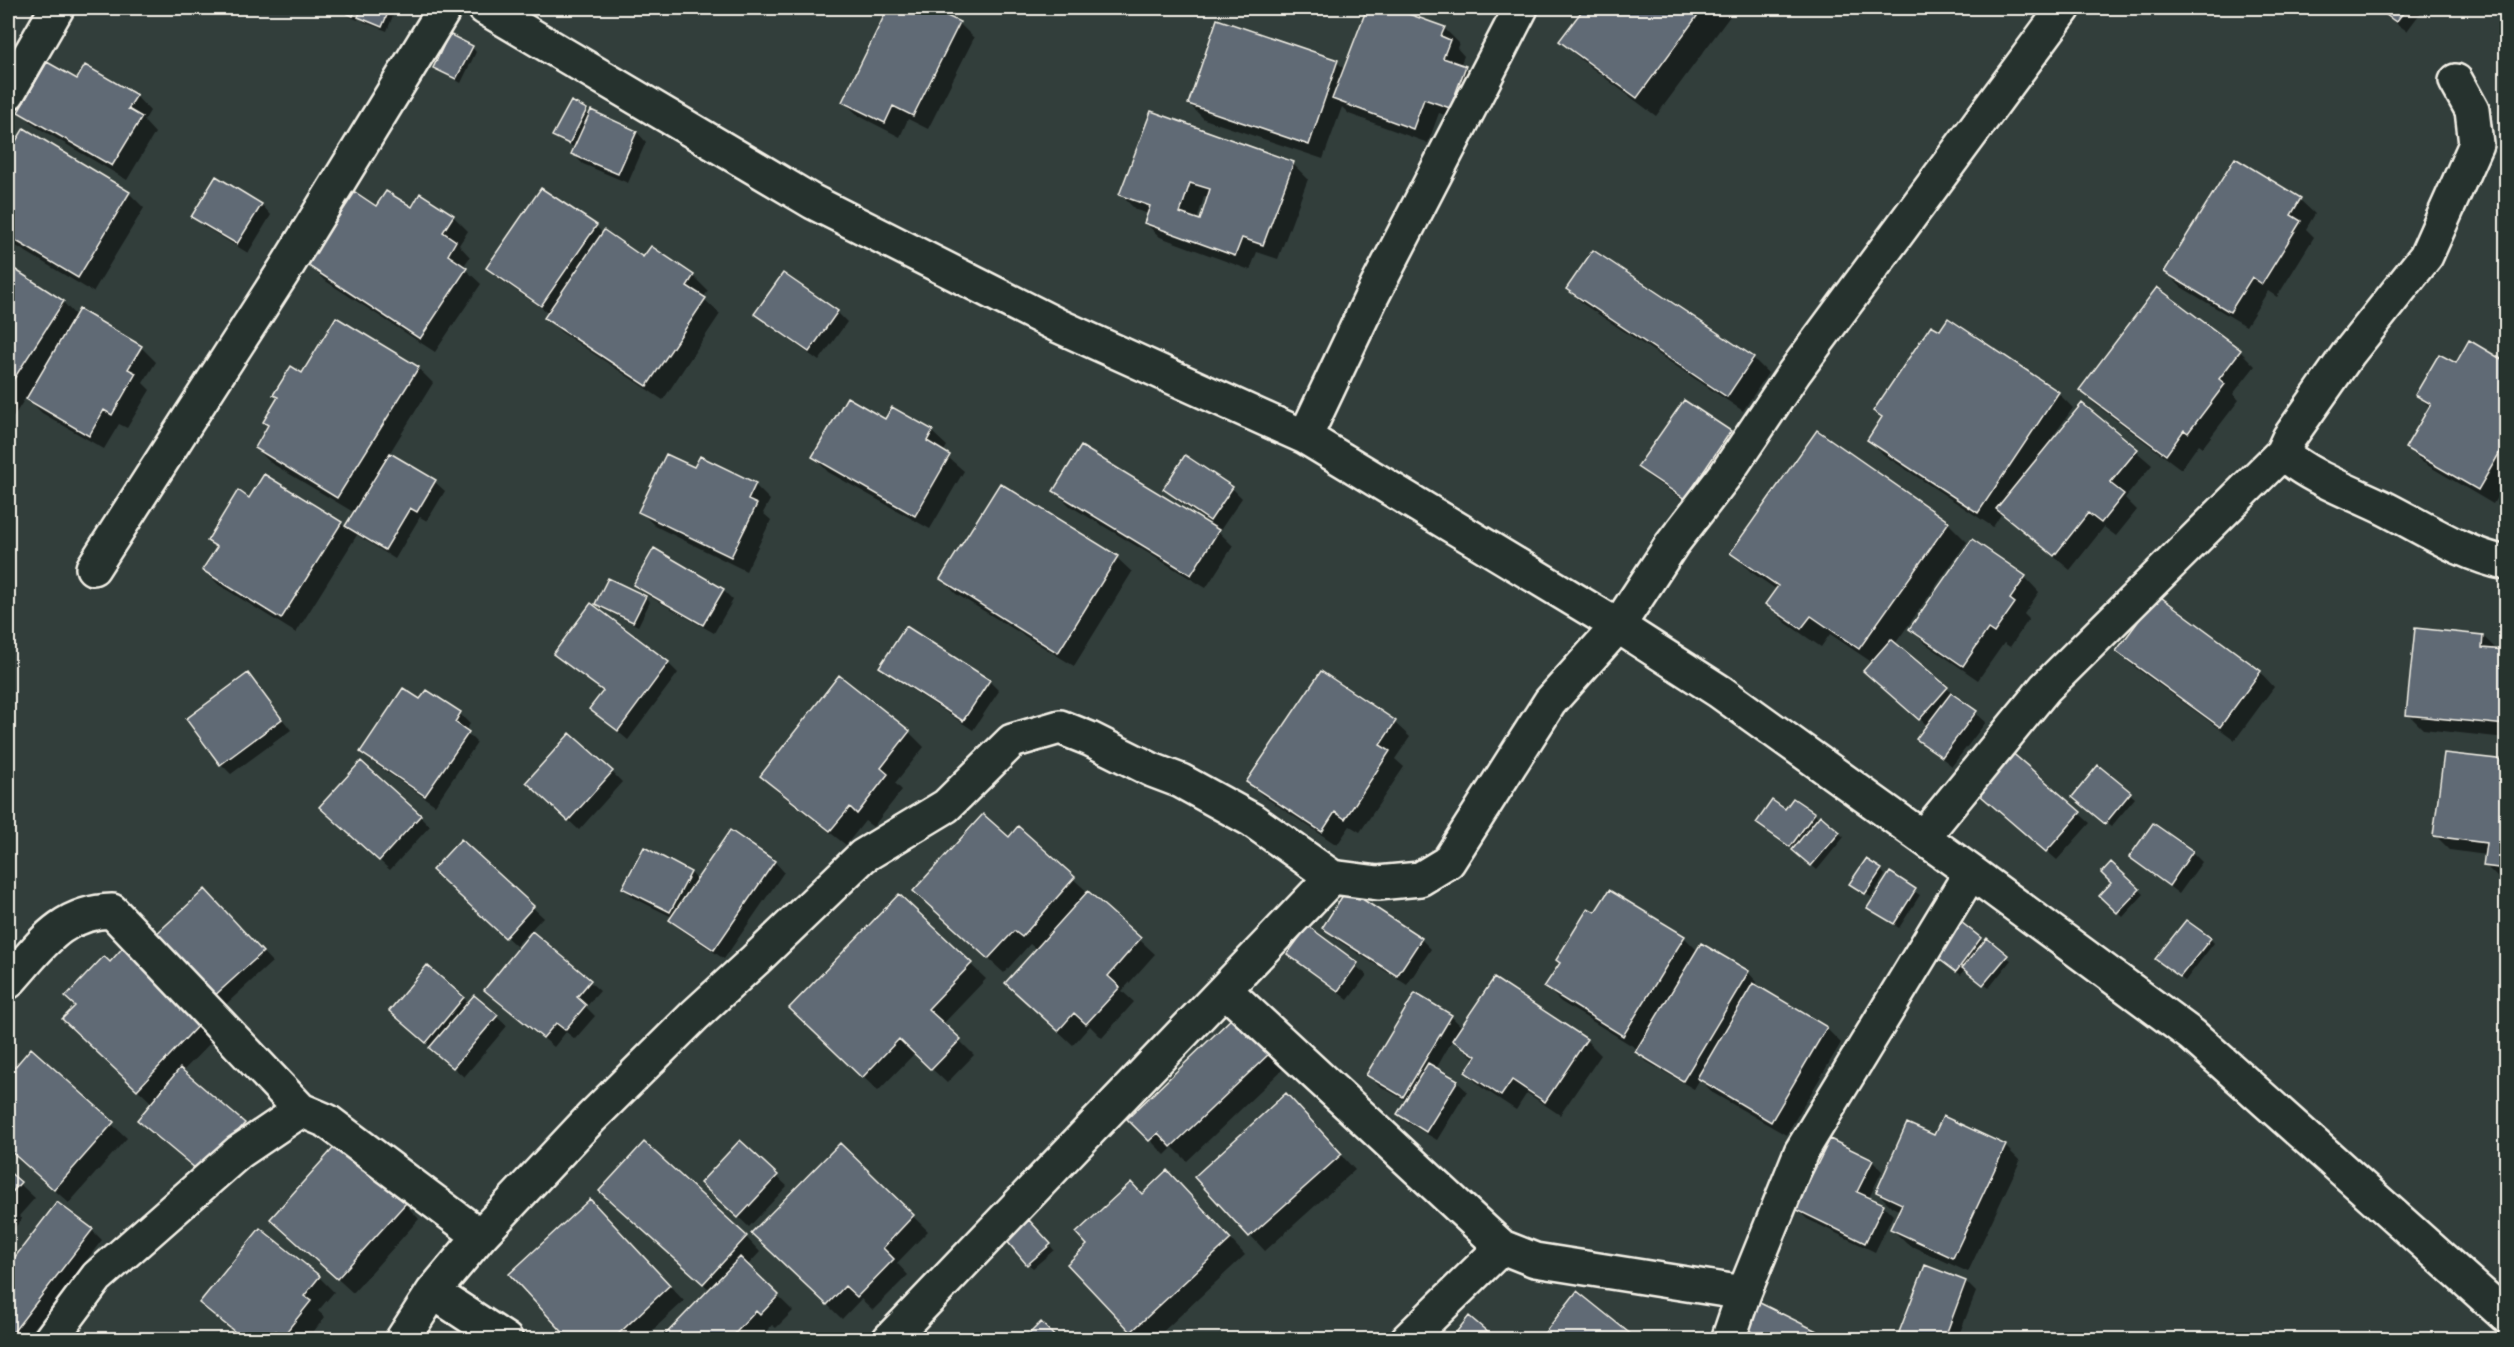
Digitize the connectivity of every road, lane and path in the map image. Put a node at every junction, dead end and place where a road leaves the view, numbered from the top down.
1 (57, 8) edge
2 (445, 8) edge
3 (485, 8) edge
4 (1521, 8) edge
5 (2064, 8) edge
6 (2456, 81) dead end
7 (8, 93) edge
8 (1305, 437) junction
9 (2282, 453) junction
10 (2506, 563) edge
11 (93, 568) dead end
12 (1618, 626) junction
13 (1923, 837) junction
14 (1971, 872) junction
15 (1332, 878) junction
16 (8, 982) edge
17 (1225, 990) junction
18 (301, 1110) junction
19 (480, 1236) junction
20 (1502, 1247) junction
21 (433, 1292) junction
22 (1744, 1293) junction
23 (2506, 1316) edge
24 (50, 1340) edge
25 (402, 1340) edge
26 (506, 1340) edge
27 (889, 1340) edge
28 (1407, 1340) edge
29 (1728, 1340) edge

1 - 7 street
2 - 11 street
3 - 8 street
4 - 8 street
5 - 12 street
6 - 9 street
8 - 12 street
9 - 10 street
9 - 13 street
12 - 13 street
12 - 15 street
13 - 14 street
14 - 22 street
14 - 23 street
15 - 17 street
15 - 19 street
16 - 18 street
17 - 20 street
17 - 27 street
18 - 19 street
18 - 24 street
19 - 21 street
20 - 22 street
20 - 28 street
21 - 25 street
21 - 26 street
22 - 29 street

